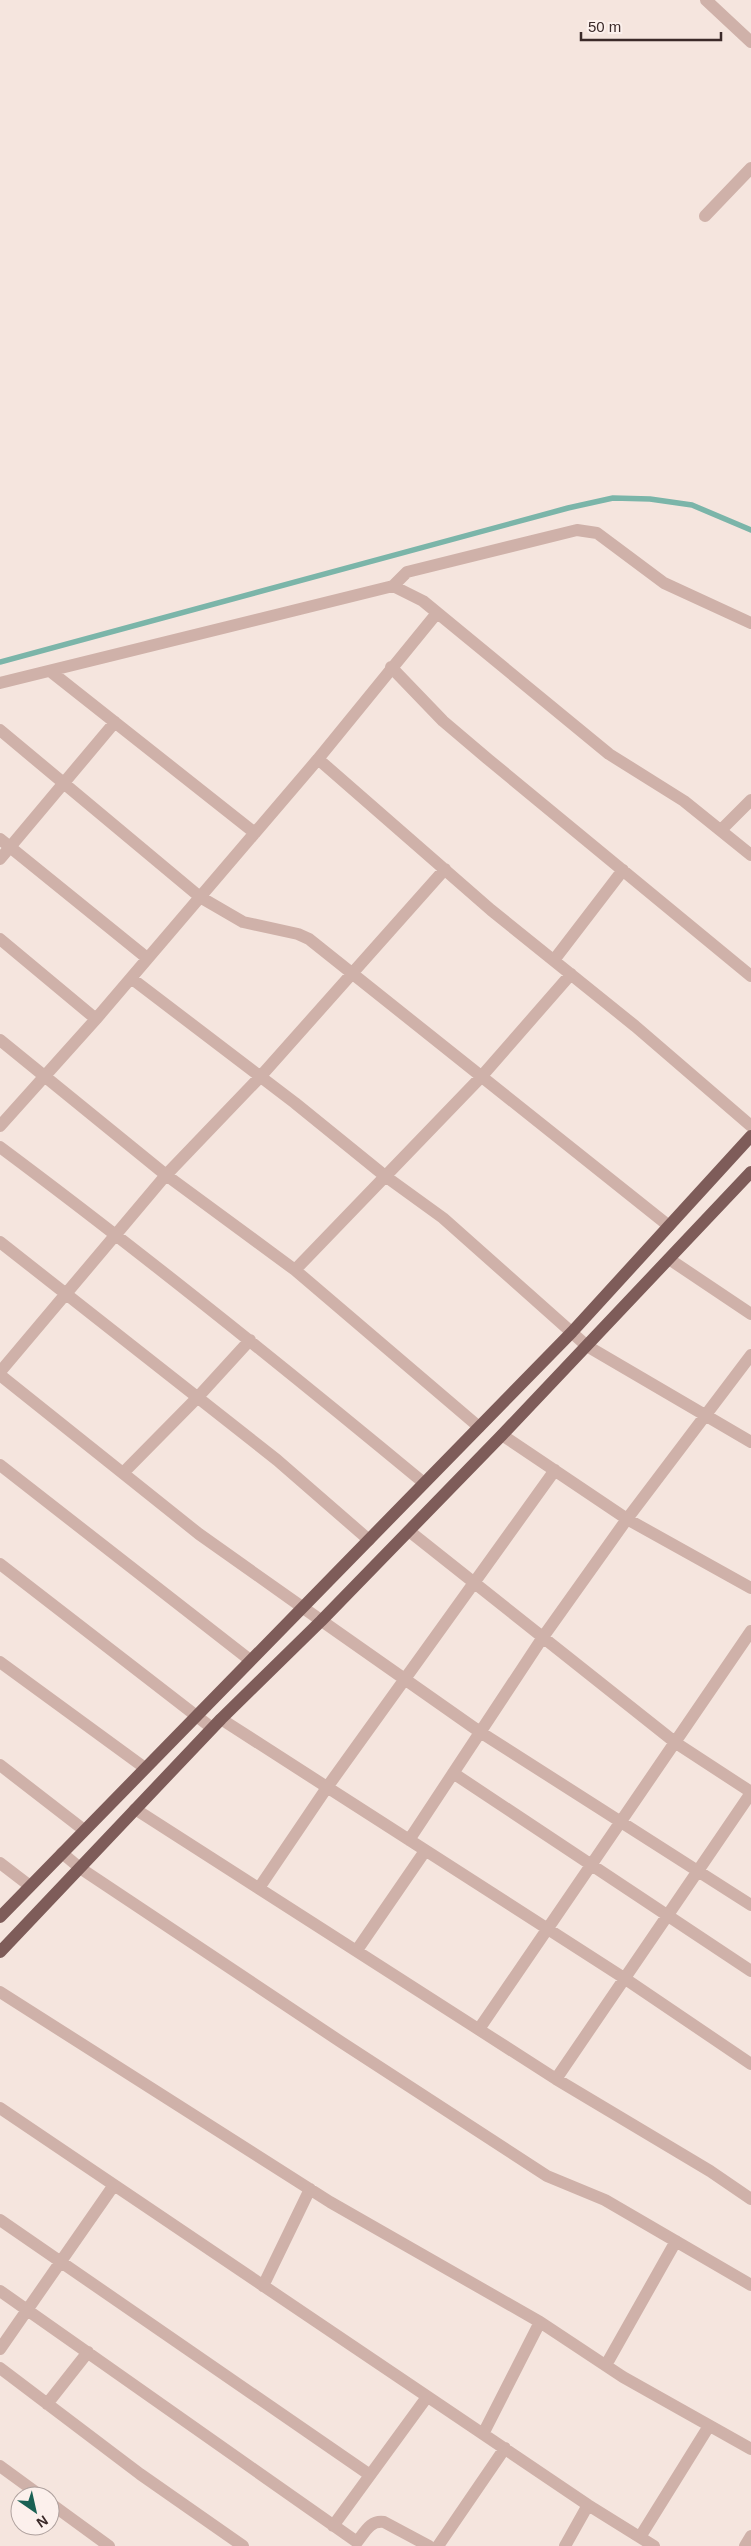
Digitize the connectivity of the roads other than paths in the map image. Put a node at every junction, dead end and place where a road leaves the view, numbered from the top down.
1 (706, 0) edge
2 (751, 42) edge
3 (751, 168) edge
4 (705, 216) dead end
5 (393, 586) junction
6 (437, 613) junction
7 (751, 623) edge
8 (391, 667) junction
9 (50, 670) junction
10 (0, 683) edge
11 (115, 722) junction
12 (0, 730) edge
13 (318, 759) junction
14 (63, 783) junction
15 (751, 800) edge
16 (722, 829) junction
17 (255, 833) junction
18 (5, 842) edge
19 (751, 855) edge
20 (0, 859) edge
21 (445, 869) junction
22 (623, 870) junction
23 (200, 897) junction
24 (0, 939) edge
25 (146, 958) junction
26 (554, 960) junction
27 (354, 974) junction
28 (571, 974) junction
29 (751, 976) edge
30 (131, 978) junction
31 (96, 1019) junction
32 (0, 1040) edge
33 (45, 1076) junction
34 (260, 1077) junction
35 (481, 1077) junction
36 (0, 1126) edge
37 (751, 1126) edge
38 (751, 1136) edge
39 (0, 1146) edge
40 (751, 1172) edge
41 (166, 1175) junction
42 (385, 1176) junction
43 (669, 1226) junction
44 (118, 1235) junction
45 (0, 1242) edge
46 (669, 1259) junction
47 (295, 1270) junction
48 (66, 1293) junction
49 (751, 1314) edge
50 (572, 1332) junction
51 (250, 1340) junction
52 (587, 1346) junction
53 (751, 1355) edge
54 (0, 1373) edge
55 (197, 1398) junction
56 (705, 1415) junction
57 (479, 1427) junction
58 (502, 1435) junction
59 (751, 1442) edge
60 (0, 1465) edge
61 (555, 1470) junction
62 (123, 1473) junction
63 (424, 1483) junction
64 (627, 1519) junction
65 (409, 1531) junction
66 (369, 1540) junction
67 (0, 1564) edge
68 (475, 1584) junction
69 (751, 1588) edge
70 (302, 1608) junction
71 (321, 1621) junction
72 (751, 1632) edge
73 (543, 1638) junction
74 (250, 1660) junction
75 (0, 1662) edge
76 (405, 1679) junction
77 (195, 1715) junction
78 (217, 1723) junction
79 (480, 1732) junction
80 (676, 1743) junction
81 (0, 1765) edge
82 (145, 1768) junction
83 (453, 1773) junction
84 (328, 1786) junction
85 (751, 1792) edge
86 (135, 1810) junction
87 (622, 1822) junction
88 (84, 1830) junction
89 (409, 1840) junction
90 (425, 1851) junction
91 (62, 1853) junction
92 (0, 1863) edge
93 (591, 1866) junction
94 (80, 1868) junction
95 (696, 1871) junction
96 (30, 1886) junction
97 (259, 1888) junction
98 (751, 1905) edge
99 (666, 1915) junction
100 (0, 1917) edge
101 (547, 1929) junction
102 (357, 1950) junction
103 (0, 1952) edge
104 (751, 1971) edge
105 (624, 1978) junction
106 (0, 1992) edge
107 (479, 2029) junction
108 (751, 2064) edge
109 (556, 2079) junction
110 (0, 2108) edge
111 (114, 2185) junction
112 (310, 2189) junction
113 (751, 2199) edge
114 (0, 2220) edge
115 (676, 2241) junction
116 (61, 2262) junction
117 (751, 2285) edge
118 (264, 2286) junction
119 (0, 2290) edge
120 (26, 2308) junction
121 (540, 2322) junction
122 (0, 2349) edge
123 (88, 2352) junction
124 (606, 2365) junction
125 (0, 2368) edge
126 (427, 2397) junction
127 (47, 2404) junction
128 (708, 2426) junction
129 (483, 2434) junction
130 (505, 2448) junction
131 (751, 2449) edge
132 (0, 2466) edge
133 (370, 2475) junction
134 (27, 2486) edge
135 (588, 2505) junction
136 (60, 2509) edge
137 (333, 2526) junction
138 (751, 2536) edge
139 (640, 2537) junction
140 (355, 2544) edge
141 (109, 2546) edge
142 (243, 2546) edge
143 (429, 2546) edge
144 (438, 2546) edge
145 (565, 2546) edge
146 (654, 2546) edge
147 (745, 2546) edge

1 - 2 street
3 - 4 street
5 - 6 street
5 - 7 street
5 - 9 street
6 - 8 street
6 - 16 street
8 - 13 street
8 - 22 street
9 - 10 street
9 - 11 street
11 - 14 street
11 - 17 street
12 - 14 street
13 - 17 street
13 - 21 street
14 - 18 street
14 - 23 street
15 - 16 street
16 - 19 street
17 - 23 street
18 - 20 street
18 - 25 street
21 - 26 street
21 - 27 street
22 - 26 street
22 - 29 street
23 - 25 street
23 - 27 street
24 - 31 street
25 - 30 street
26 - 28 street
27 - 34 street
27 - 35 street
28 - 35 street
28 - 37 street
30 - 31 street
30 - 34 street
31 - 33 street
32 - 33 street
33 - 36 street
33 - 41 street
34 - 41 street
34 - 42 street
35 - 42 street
35 - 43 street
38 - 43 main road
39 - 44 street
40 - 46 main road
41 - 44 street
41 - 47 street
42 - 47 street
42 - 50 street
43 - 50 main road
44 - 48 street
44 - 51 street
45 - 48 street
46 - 49 street
46 - 52 main road
47 - 57 street
48 - 54 street
48 - 55 street
50 - 52 street
50 - 57 main road
51 - 55 street
51 - 63 street
52 - 56 street
52 - 58 main road
53 - 56 street
54 - 62 street
55 - 62 street
55 - 66 street
56 - 59 street
56 - 64 street
57 - 63 main road
58 - 61 street
58 - 65 main road
60 - 74 street
61 - 64 street
61 - 68 street
62 - 70 street
63 - 66 main road
64 - 69 street
64 - 73 street
65 - 68 street
65 - 71 main road
66 - 70 main road
67 - 77 street
68 - 73 street
68 - 76 street
70 - 71 street
70 - 74 main road
71 - 76 street
71 - 78 main road
72 - 80 street
73 - 79 street
73 - 80 street
74 - 77 main road
75 - 82 street
76 - 79 street
76 - 84 street
77 - 78 street
77 - 82 main road
78 - 84 street
78 - 86 main road
79 - 83 street
79 - 87 street
80 - 85 street
80 - 87 street
81 - 88 street
82 - 88 main road
83 - 89 street
83 - 93 street
84 - 89 street
84 - 97 street
85 - 95 street
86 - 94 main road
86 - 97 street
87 - 93 street
87 - 95 street
88 - 91 main road
89 - 90 street
90 - 101 street
90 - 102 street
91 - 94 street
91 - 96 main road
92 - 96 street
93 - 99 street
93 - 101 street
94 - 103 main road
94 - 115 street
95 - 98 street
95 - 99 street
96 - 100 main road
97 - 102 street
99 - 104 street
99 - 105 street
101 - 105 street
101 - 107 street
102 - 107 street
105 - 108 street
105 - 109 street
106 - 112 street
107 - 109 street
109 - 113 street
110 - 111 street
111 - 116 street
111 - 118 street
112 - 118 street
112 - 121 street
114 - 116 street
115 - 117 street
115 - 124 street
116 - 120 street
116 - 133 street
118 - 126 street
119 - 120 street
120 - 122 street
120 - 123 street
121 - 124 street
121 - 129 street
123 - 127 street
123 - 137 street
124 - 128 street
125 - 127 street
126 - 129 street
126 - 133 street
127 - 142 street
128 - 131 street
128 - 139 street
129 - 130 street
130 - 135 street
130 - 144 street
132 - 134 street
133 - 137 street
135 - 139 street
135 - 145 street
136 - 141 street
137 - 140 street
138 - 147 street
139 - 146 street
140 - 143 street

